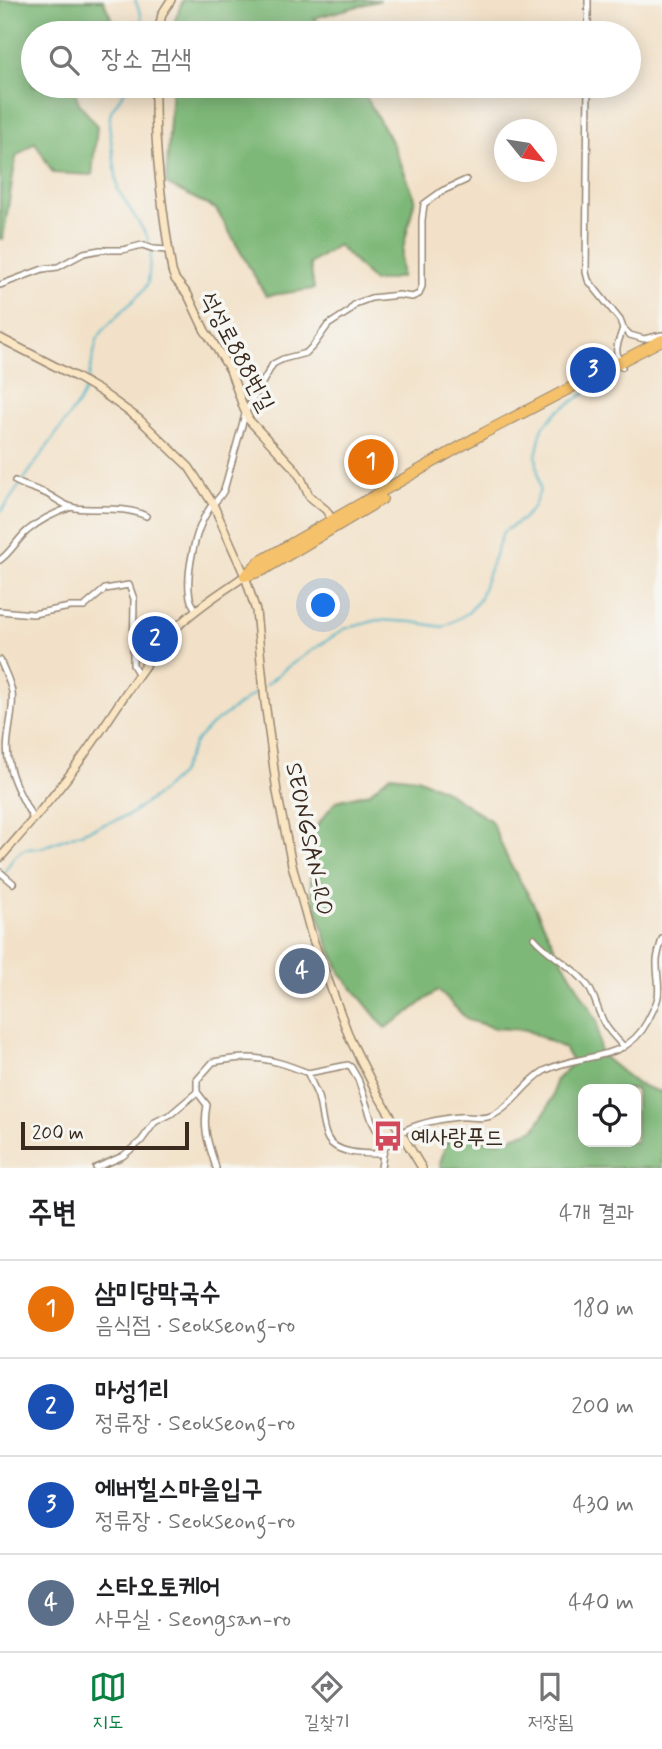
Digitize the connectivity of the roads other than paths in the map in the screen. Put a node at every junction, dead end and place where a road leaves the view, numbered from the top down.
1 (171, 0) edge
2 (588, 0) edge
3 (161, 21) edge
4 (589, 21) edge
5 (155, 98) edge
6 (588, 98) edge
7 (466, 180) dead end
8 (168, 250) junction
9 (0, 285) edge
10 (622, 328) junction
11 (662, 334) edge
12 (0, 338) edge
13 (662, 340) edge
14 (662, 346) edge
15 (621, 365) junction
16 (245, 412) junction
17 (18, 483) dead end
18 (213, 504) junction
19 (72, 507) junction
20 (146, 516) dead end
21 (334, 523) junction
22 (0, 560) edge
23 (246, 576) junction
24 (0, 611) edge
25 (196, 611) junction
26 (0, 660) edge
27 (139, 675) junction
28 (33, 819) junction
29 (0, 858) edge
30 (0, 872) edge
31 (13, 883) dead end
32 (534, 938) dead end
33 (662, 939) edge
34 (659, 962) edge
35 (624, 1047) junction
36 (308, 1073) junction
37 (197, 1092) junction
38 (402, 1132) junction
39 (384, 1151) junction
40 (96, 1168) edge
41 (216, 1168) edge
42 (381, 1168) edge
43 (422, 1168) edge

1 - 3 main road
2 - 4 street
5 - 8 main road, 석성로888번길
6 - 10 street
7 - 16 street
8 - 9 street
8 - 16 main road, 석성로888번길
10 - 11 street
10 - 15 street
12 - 18 main road
13 - 15 highway
14 - 15 highway
15 - 21 highway
16 - 18 street
16 - 21 main road, 석성로888번길
17 - 19 street
18 - 23 main road
18 - 25 street
19 - 20 street
19 - 22 street
21 - 23 highway
23 - 25 main road
23 - 38 main road, SEONGSAN-RO
24 - 27 street
25 - 27 main road
26 - 28 street
27 - 28 main road
28 - 29 main road
30 - 31 street
32 - 35 street
33 - 34 street
34 - 35 street
35 - 38 street
36 - 37 street
36 - 39 street
36 - 39 street
37 - 40 street
37 - 41 street
38 - 39 street
38 - 43 main road, SEONGSAN-RO
39 - 42 street

